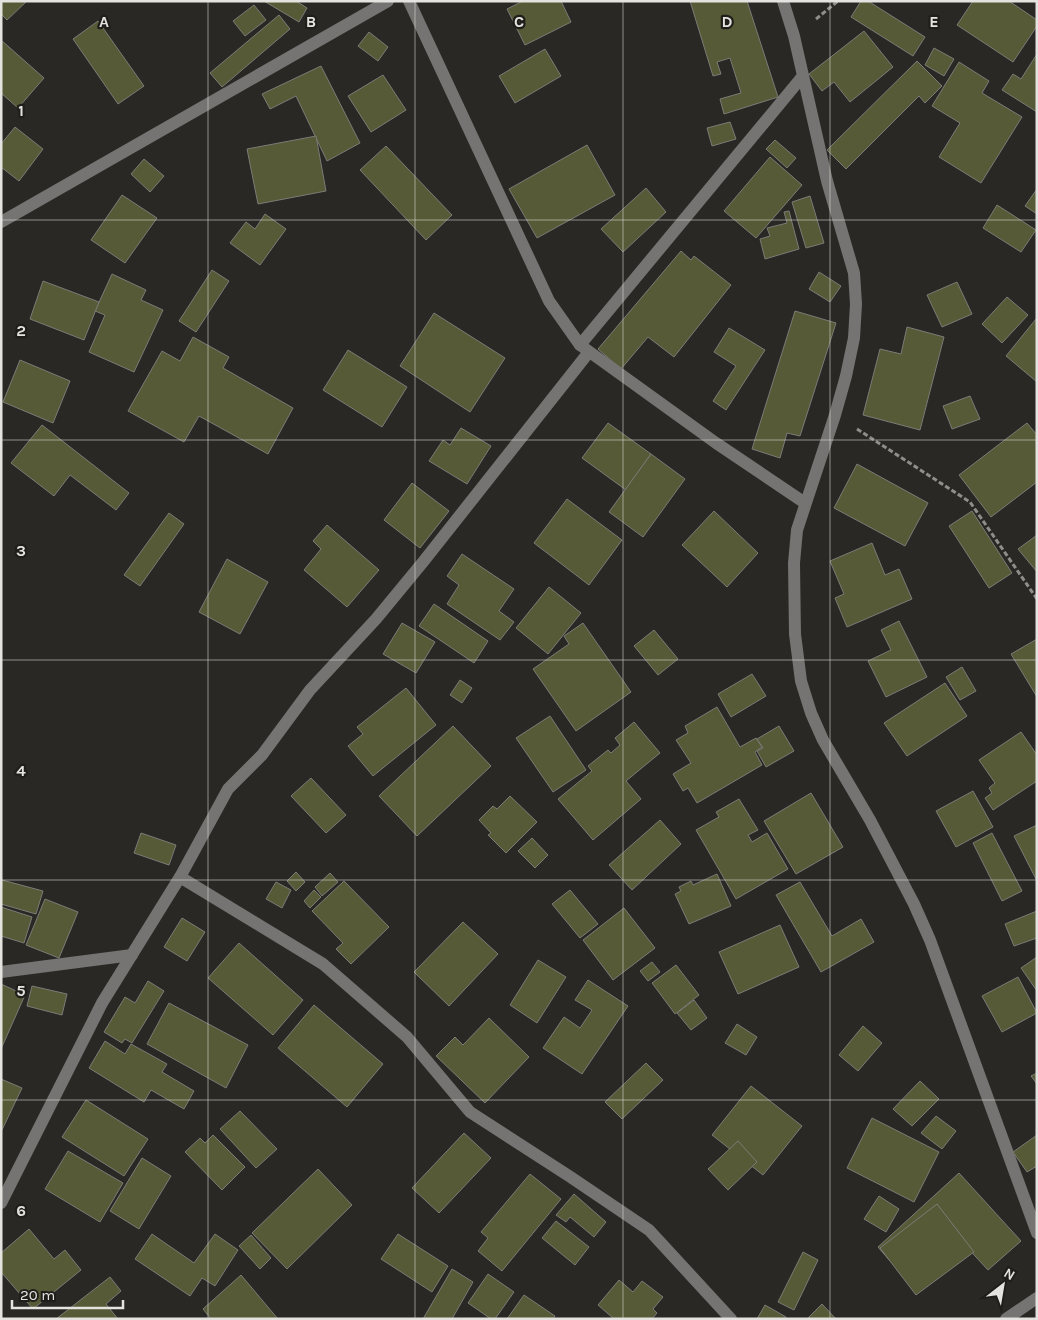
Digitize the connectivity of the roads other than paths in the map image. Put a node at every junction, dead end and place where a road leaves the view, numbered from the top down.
1 (388, 1) edge
2 (409, 1) edge
3 (783, 1) edge
4 (802, 77) junction
5 (1, 222) edge
6 (584, 349) junction
7 (805, 504) junction
8 (180, 877) junction
9 (132, 955) junction
10 (1, 972) edge
11 (1, 1202) edge
12 (1037, 1233) edge
13 (1037, 1298) edge
14 (731, 1319) edge
15 (1006, 1319) edge

1 - 5 street
2 - 6 street
3 - 4 street
4 - 6 street
4 - 7 street
6 - 7 street
6 - 8 street
7 - 12 street
8 - 9 street
8 - 14 street
9 - 10 street
9 - 11 street
13 - 15 street

